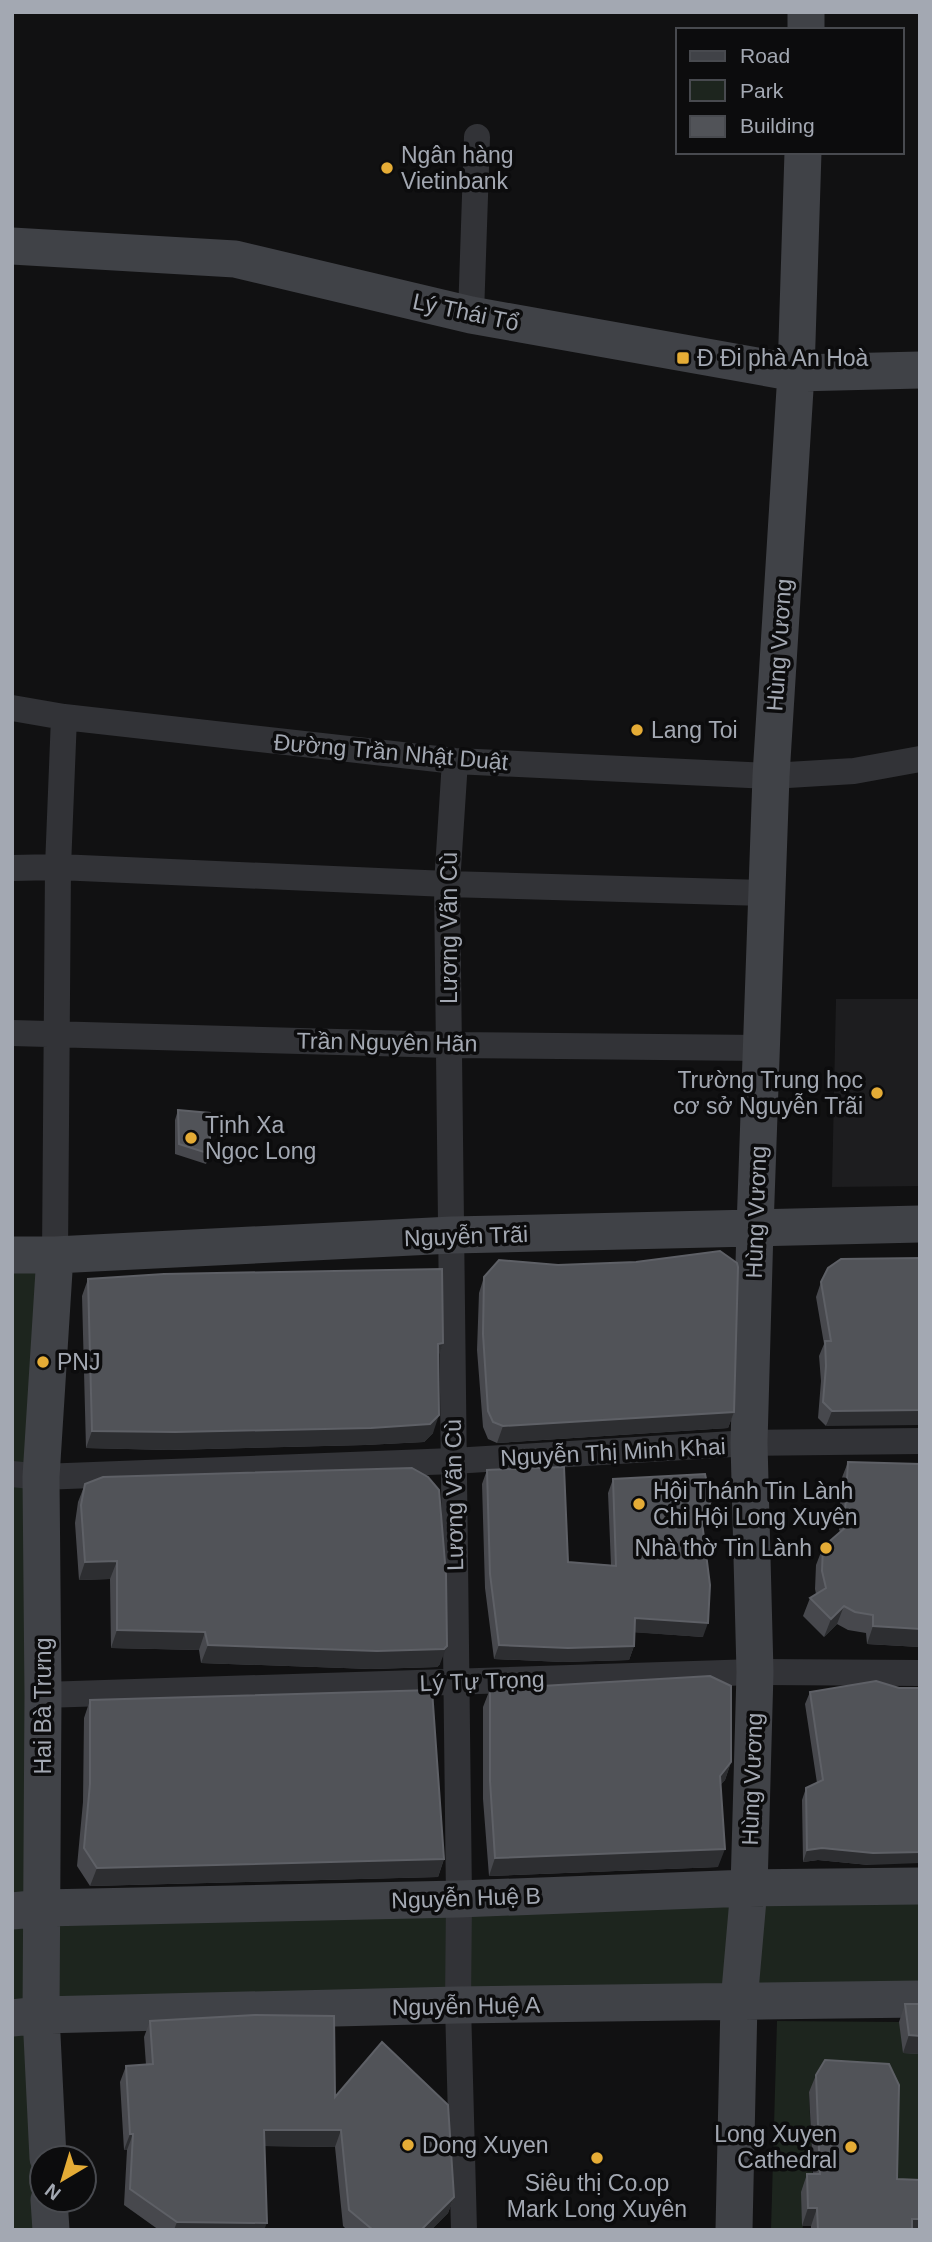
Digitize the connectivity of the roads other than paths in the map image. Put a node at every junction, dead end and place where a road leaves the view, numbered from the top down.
1 (477, 137) dead end
2 (803, 154) edge
3 (12, 246) edge
4 (471, 315) junction
5 (920, 370) edge
6 (796, 373) junction
7 (12, 708) edge
8 (64, 717) junction
9 (920, 759) edge
10 (455, 761) junction
11 (771, 776) junction
12 (58, 867) junction
13 (12, 868) edge
14 (446, 884) junction
15 (766, 893) junction
16 (12, 1033) edge
17 (56, 1033) junction
18 (449, 1045) junction
19 (761, 1048) junction
20 (920, 1224) edge
21 (755, 1228) junction
22 (452, 1235) junction
23 (12, 1255) edge
24 (55, 1255) junction
25 (920, 1441) edge
26 (749, 1443) junction
27 (453, 1461) junction
28 (27, 1476) edge
29 (755, 1672) junction
30 (920, 1673) edge
31 (456, 1682) junction
32 (43, 1695) junction
33 (920, 1886) edge
34 (749, 1888) junction
35 (459, 1899) junction
36 (27, 1909) edge
37 (920, 1999) edge
38 (739, 2002) junction
39 (458, 2005) junction
40 (27, 2017) edge
41 (46, 2144) edge
42 (464, 2230) edge
43 (734, 2230) edge

1 - 4 street
2 - 6 street, Hùng Vương
3 - 4 street, Lý Thái Tổ
4 - 6 street, Lý Thái Tổ
5 - 6 street, Lý Thái Tổ
6 - 11 street, Hùng Vương
7 - 8 street, Đường Trần Nhật Duật
8 - 10 street, Đường Trần Nhật Duật
8 - 12 street
9 - 11 street, Đường Trần Nhật Duật
10 - 11 street, Đường Trần Nhật Duật
10 - 14 street, Lương Vãn Cù
11 - 15 street, Hùng Vương
12 - 13 street
12 - 14 street
12 - 17 street
14 - 15 street
14 - 18 street, Lương Vãn Cù
15 - 19 street, Hùng Vương
16 - 17 street, Trần Nguyên Hãn
17 - 18 street, Trần Nguyên Hãn
17 - 24 street
18 - 19 street, Trần Nguyên Hãn
18 - 22 street, Lương Vãn Cù
19 - 21 street, Hùng Vương
20 - 21 street, Nguyễn Trãi
21 - 22 street, Nguyễn Trãi
21 - 26 street, Hùng Vương
22 - 24 street, Nguyễn Trãi
22 - 27 street, Lương Vãn Cù
23 - 24 street, Nguyễn Trãi
24 - 28 street, Hai Bà Trưng
25 - 26 street, Nguyễn Thị Minh Khai
26 - 27 street, Nguyễn Thị Minh Khai
26 - 29 street, Hùng Vương
27 - 28 street, Nguyễn Thị Minh Khai
27 - 31 street, Lương Vãn Cù
28 - 32 street, Hai Bà Trưng
29 - 30 street, Lý Tự Trọng
29 - 31 street, Lý Tự Trọng
29 - 34 street, Hùng Vương
31 - 32 street, Lý Tự Trọng
31 - 35 street, Lương Vãn Cù
32 - 36 street, Hai Bà Trưng
33 - 34 street, Nguyễn Huệ B
34 - 35 street, Nguyễn Huệ B
34 - 38 street, Hùng Vương
35 - 36 street, Nguyễn Huệ B
35 - 39 street, Lương Vãn Cù
36 - 40 street, Hai Bà Trưng
37 - 38 street, Nguyễn Huệ A
38 - 39 street, Nguyễn Huệ A
38 - 43 street, Hùng Vương
39 - 40 street, Nguyễn Huệ A
39 - 42 street, Lương Vãn Cù
40 - 41 street, Hai Bà Trưng

